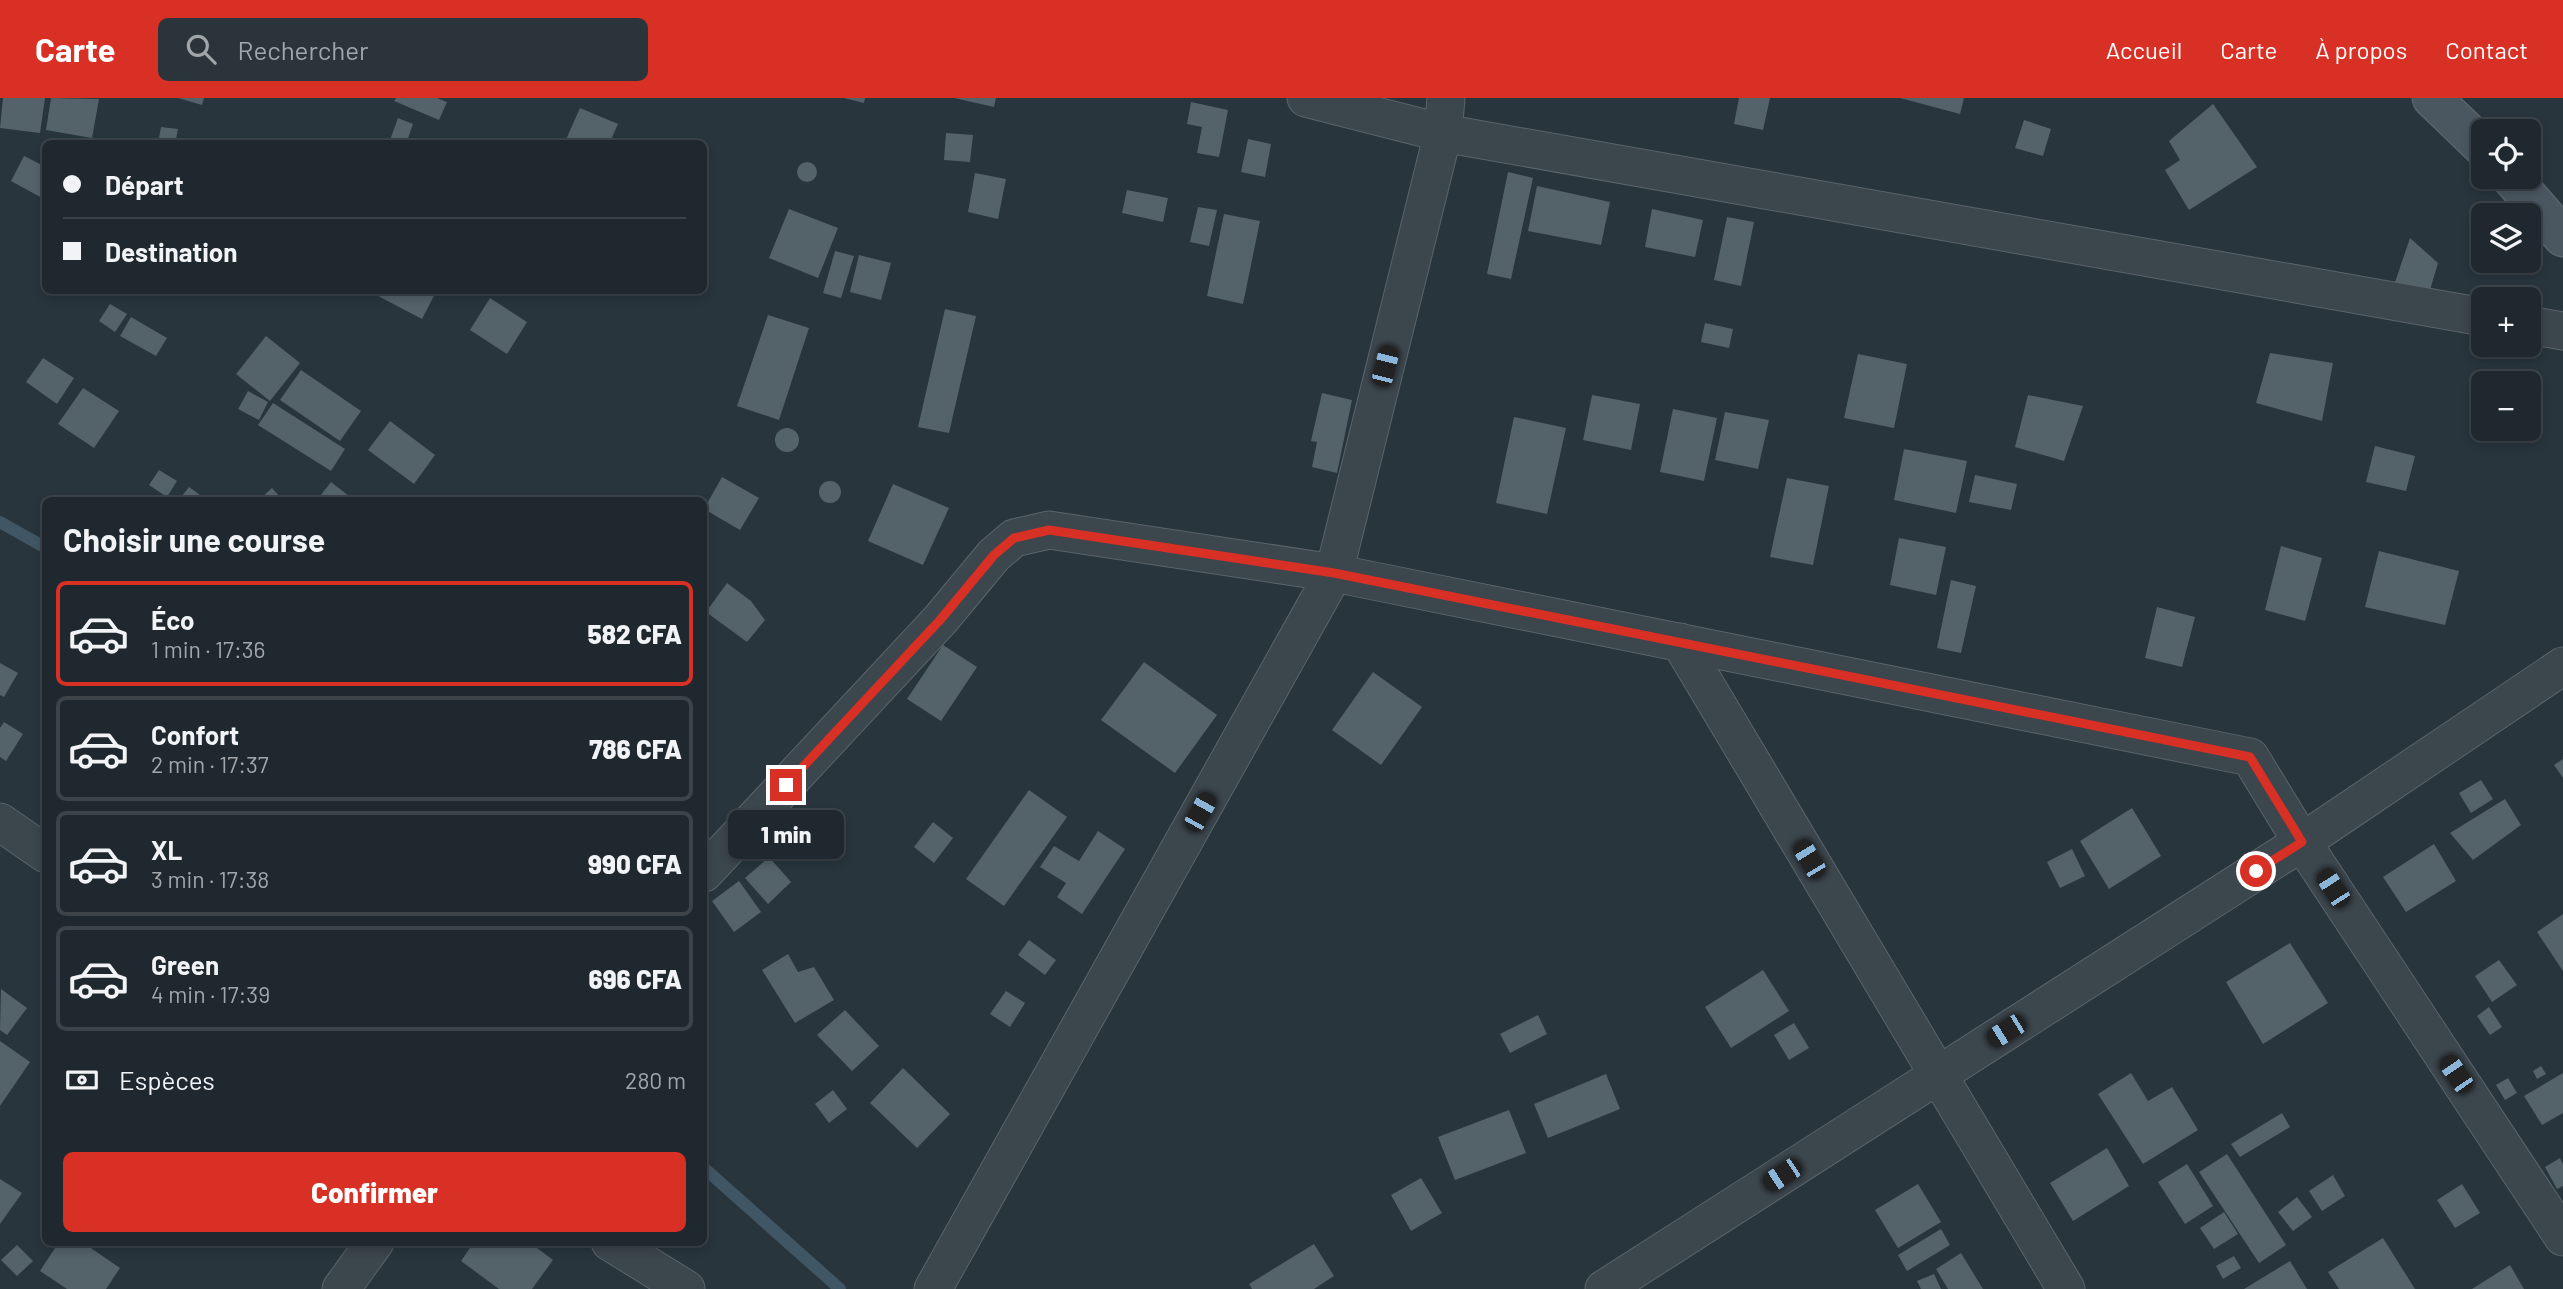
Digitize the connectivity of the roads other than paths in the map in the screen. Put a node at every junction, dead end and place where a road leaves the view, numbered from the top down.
1 (1306, 98) edge
2 (2432, 98) edge
3 (1445, 116) edge
4 (2471, 136) edge
5 (2521, 189) edge
6 (2563, 237) edge
7 (2471, 315) edge
8 (2541, 327) edge
9 (2563, 331) edge
10 (1334, 573) junction
11 (1679, 642) junction
12 (2563, 666) edge
13 (3, 829) edge
14 (2302, 842) junction
15 (42, 852) edge
16 (707, 870) edge
17 (1938, 1075) junction
18 (2563, 1237) edge
19 (371, 1246) edge
20 (616, 1246) edge
21 (341, 1289) edge
22 (685, 1289) edge
23 (933, 1289) edge
24 (1604, 1289) edge
25 (2066, 1289) edge

1 - 3 street
2 - 4 street
3 - 7 street
3 - 10 street
5 - 6 street
8 - 9 street
10 - 11 street
10 - 16 street
10 - 23 street
11 - 14 street
11 - 17 street
12 - 14 street
13 - 15 street
14 - 17 street
14 - 18 street
17 - 24 street
17 - 25 street
19 - 21 street
20 - 22 street

